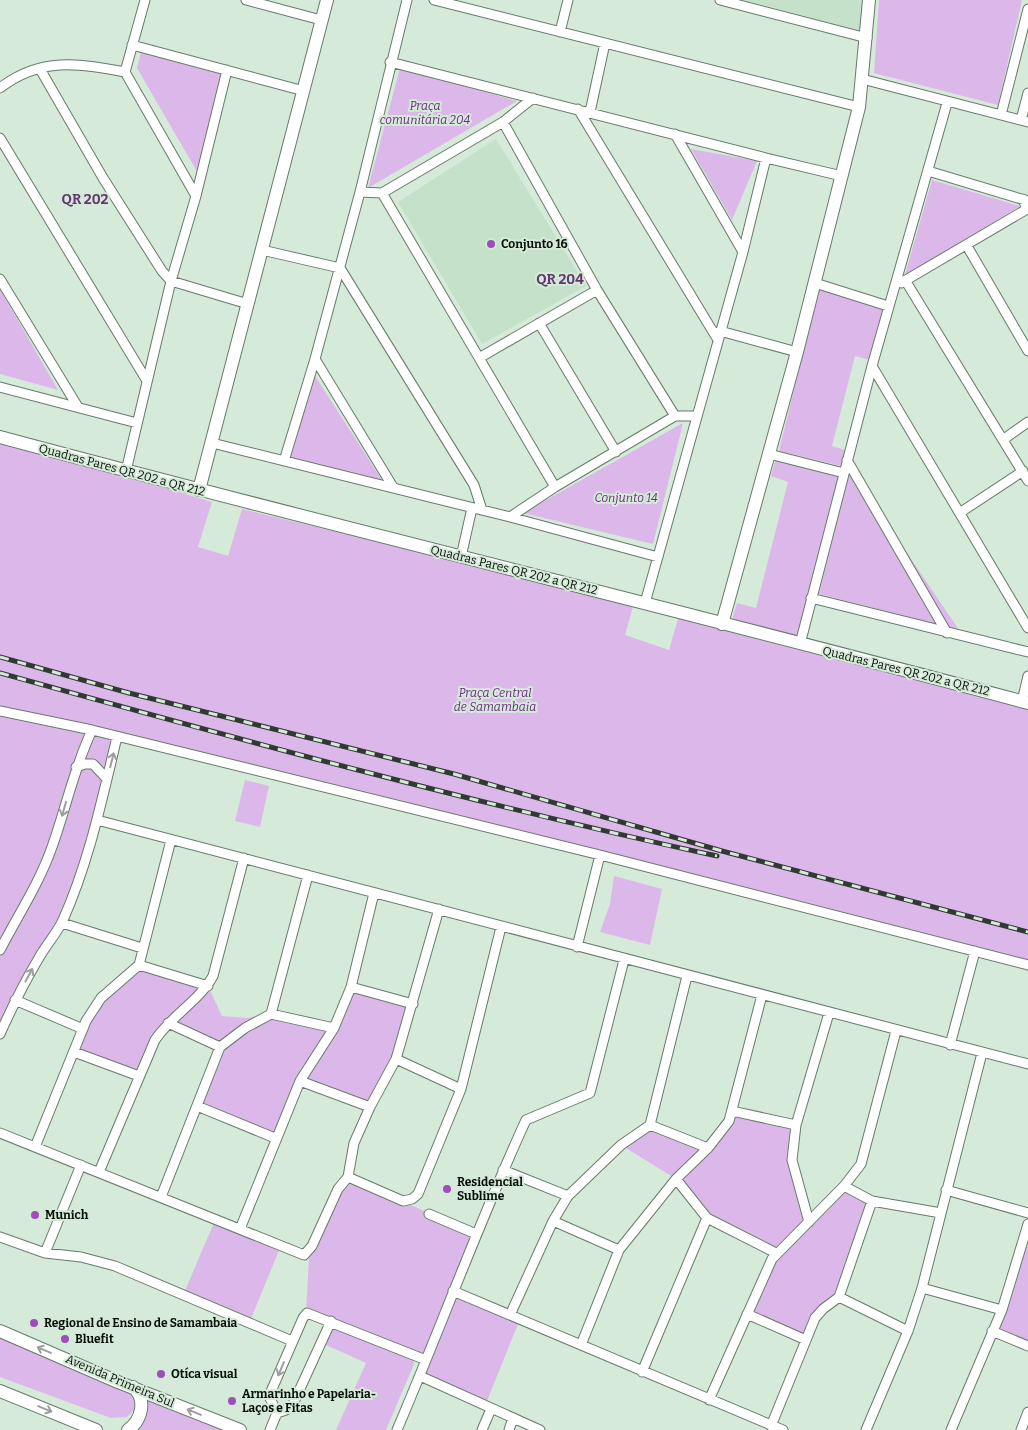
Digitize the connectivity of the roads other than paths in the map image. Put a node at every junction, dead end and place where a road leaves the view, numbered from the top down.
1 (145, 0) edge
2 (246, 0) edge
3 (326, 0) edge
4 (407, 0) edge
5 (434, 0) edge
6 (568, 0) edge
7 (720, 0) edge
8 (869, 0) edge
9 (1028, 8) edge
10 (321, 20) junction
11 (560, 32) junction
12 (867, 38) junction
13 (605, 43) junction
14 (132, 45) junction
15 (390, 62) junction
16 (40, 69) junction
17 (227, 70) junction
18 (125, 72) junction
19 (862, 79) junction
20 (0, 88) edge
21 (304, 91) junction
22 (1028, 93) edge
23 (533, 98) junction
24 (947, 102) junction
25 (859, 107) junction
26 (578, 109) junction
27 (590, 112) junction
28 (1001, 116) junction
29 (1024, 121) edge
30 (503, 122) junction
31 (675, 134) junction
32 (0, 138) edge
33 (766, 158) junction
34 (928, 172) junction
35 (842, 176) junction
36 (360, 192) junction
37 (382, 193) junction
38 (196, 196) junction
39 (1026, 205) edge
40 (966, 246) junction
41 (262, 250) junction
42 (743, 252) junction
43 (340, 268) junction
44 (0, 279) edge
45 (905, 280) junction
46 (171, 281) junction
47 (814, 283) junction
48 (894, 288) junction
49 (597, 290) junction
50 (248, 304) junction
51 (888, 306) junction
52 (539, 323) junction
53 (719, 335) junction
54 (1028, 351) edge
55 (796, 352) junction
56 (479, 358) junction
57 (315, 359) junction
58 (872, 366) junction
59 (147, 381) junction
60 (0, 387) edge
61 (78, 407) junction
62 (675, 416) junction
63 (697, 416) junction
64 (1028, 422) edge
65 (137, 423) junction
66 (0, 437) edge
67 (1004, 439) junction
68 (212, 443) junction
69 (616, 452) junction
70 (769, 454) junction
71 (847, 460) junction
72 (284, 461) junction
73 (126, 471) junction
74 (1023, 471) junction
75 (844, 473) junction
76 (1028, 481) edge
77 (555, 487) junction
78 (393, 488) junction
79 (199, 490) junction
80 (472, 508) junction
81 (482, 510) junction
82 (961, 512) junction
83 (510, 517) junction
84 (461, 557) junction
85 (658, 557) junction
86 (812, 598) junction
87 (645, 603) junction
88 (722, 624) junction
89 (1028, 628) edge
90 (947, 633) junction
91 (800, 644) junction
92 (1028, 652) edge
93 (1028, 676) edge
94 (1025, 702) edge
95 (0, 711) edge
96 (92, 730) junction
97 (117, 737) junction
98 (76, 767) junction
99 (107, 779) junction
100 (97, 820) junction
101 (171, 840) junction
102 (600, 855) junction
103 (244, 858) junction
104 (308, 875) junction
105 (374, 893) junction
106 (439, 909) junction
107 (62, 923) junction
108 (501, 927) junction
109 (577, 947) junction
110 (142, 948) junction
111 (0, 950) edge
112 (975, 951) junction
113 (624, 960) junction
114 (139, 965) junction
115 (1028, 965) edge
116 (687, 976) junction
117 (208, 986) junction
118 (351, 987) junction
119 (762, 995) junction
120 (15, 1000) junction
121 (413, 1004) junction
122 (829, 1013) junction
123 (271, 1014) junction
124 (168, 1023) junction
125 (334, 1028) junction
126 (83, 1029) junction
127 (896, 1031) junction
128 (0, 1034) edge
129 (950, 1045) junction
130 (220, 1047) junction
131 (74, 1052) junction
132 (982, 1053) junction
133 (396, 1059) junction
134 (1028, 1064) edge
135 (139, 1076) junction
136 (300, 1081) junction
137 (462, 1089) junction
138 (197, 1106) junction
139 (370, 1107) junction
140 (732, 1112) junction
141 (650, 1125) junction
142 (796, 1125) junction
143 (0, 1132) edge
144 (275, 1138) junction
145 (35, 1147) junction
146 (708, 1148) junction
147 (81, 1164) junction
148 (503, 1170) junction
149 (99, 1172) junction
150 (348, 1177) junction
151 (676, 1179) junction
152 (844, 1186) junction
153 (946, 1190) junction
154 (568, 1196) junction
155 (161, 1197) junction
156 (872, 1201) junction
157 (1028, 1212) edge
158 (941, 1213) junction
159 (429, 1214) dead end
160 (707, 1218) junction
161 (553, 1221) junction
162 (809, 1222) junction
163 (1028, 1224) edge
164 (240, 1229) junction
165 (476, 1234) junction
166 (0, 1237) edge
167 (1025, 1246) edge
168 (619, 1250) junction
169 (46, 1253) junction
170 (776, 1253) junction
171 (922, 1288) junction
172 (453, 1290) junction
173 (839, 1297) junction
174 (1002, 1310) junction
175 (747, 1314) junction
176 (510, 1315) junction
177 (331, 1321) junction
178 (0, 1331) edge
179 (908, 1331) junction
180 (992, 1331) junction
181 (806, 1340) junction
182 (292, 1341) junction
183 (581, 1345) junction
184 (1028, 1346) edge
185 (426, 1360) junction
186 (642, 1372) junction
187 (420, 1376) junction
188 (133, 1387) junction
189 (0, 1391) edge
190 (709, 1400) junction
191 (491, 1409) junction
192 (1028, 1412) edge
193 (277, 1413) junction
194 (513, 1418) junction
195 (771, 1426) junction
196 (92, 1429) edge
197 (128, 1430) edge
198 (240, 1430) edge
199 (270, 1430) edge
200 (397, 1430) edge
201 (482, 1430) edge
202 (509, 1430) edge
203 (540, 1430) edge
204 (783, 1430) edge
205 (868, 1430) edge
206 (951, 1430) edge
207 (1021, 1430) edge

1 - 14 street
2 - 10 street
3 - 10 street
4 - 15 street
5 - 11 street
6 - 11 street
7 - 12 street
8 - 12 street
9 - 28 street
10 - 21 street
11 - 13 street
12 - 19 street
13 - 25 street
13 - 27 street
14 - 17 street
14 - 18 street
15 - 23 street
15 - 36 street
16 - 18 street
16 - 20 street
16 - 46 street
17 - 21 street
17 - 38 street
18 - 38 street
19 - 24 street
19 - 25 street
21 - 41 street
22 - 29 street
23 - 26 street
23 - 30 street
24 - 28 street
24 - 34 street
25 - 35 street
26 - 27 street
26 - 53 street
27 - 31 street
28 - 29 street
30 - 37 street
30 - 49 street
31 - 33 street
31 - 42 street
32 - 59 street
33 - 35 street
33 - 42 street
34 - 39 street
34 - 48 street
35 - 47 street
36 - 37 street
36 - 43 street
37 - 56 street
38 - 46 street
39 - 40 street
40 - 45 street
40 - 54 street
41 - 43 street
41 - 50 street
42 - 53 street
43 - 57 street
43 - 81 street
44 - 61 street
45 - 48 street
45 - 67 street
46 - 50 street
46 - 59 street
47 - 51 street
47 - 55 street
48 - 51 street
49 - 52 street
49 - 62 street
50 - 68 street
51 - 58 street
52 - 56 street
52 - 69 street
53 - 55 street
53 - 63 street
55 - 70 street
56 - 77 street
57 - 72 street
57 - 78 street
58 - 71 street
58 - 82 street
59 - 65 street
60 - 61 street
61 - 65 street
62 - 63 street
62 - 69 street
63 - 85 street
64 - 67 street
65 - 73 street
66 - 73 street, Quadras Pares QR 202 a QR 212
67 - 74 street
68 - 72 street
68 - 79 street
69 - 77 street
70 - 75 street
70 - 88 street
71 - 75 street
71 - 90 street
72 - 78 street
73 - 79 street, Quadras Pares QR 202 a QR 212
74 - 76 street
74 - 82 street
75 - 86 street
77 - 83 street
78 - 80 street
79 - 84 street, Quadras Pares QR 202 a QR 212
80 - 81 street
80 - 84 street
81 - 83 street
82 - 89 street
83 - 85 street
84 - 87 street, Quadras Pares QR 202 a QR 212
85 - 87 street
86 - 90 street
86 - 91 street
87 - 88 street, Quadras Pares QR 202 a QR 212
88 - 91 street, Quadras Pares QR 202 a QR 212
90 - 92 street
91 - 94 street, Quadras Pares QR 202 a QR 212
93 - 94 street
95 - 96 street
96 - 97 street
96 - 98 street
99 -> 97 street
97 - 102 street
98 - 99 street
98 -> 111 street
99 - 100 street
100 - 101 street
100 - 107 street
101 - 103 street
101 - 110 street
102 - 109 street
102 - 112 street
103 - 104 street
103 - 117 street
104 - 105 street
104 - 123 street
105 - 106 street
105 - 118 street
106 - 108 street
106 - 121 street
107 - 110 street
120 -> 107 street
108 - 109 street
108 - 137 street
109 - 113 street
110 - 114 street
112 - 115 street
112 - 129 street
113 - 116 street
113 - 148 street
114 - 117 street
114 - 126 street
116 - 119 street
116 - 141 street
117 - 124 street
118 - 121 street
118 - 125 street
119 - 122 street
119 - 140 street
120 - 126 street
120 - 128 street
121 - 133 street
122 - 127 street
122 - 142 street
123 - 125 street
123 - 130 street
124 - 130 street
124 - 135 street
125 - 136 street
126 - 131 street
127 - 129 street
127 - 152 street
129 - 132 street
130 - 138 street
131 - 135 street
131 - 145 street
132 - 134 street
132 - 153 street
133 - 137 street
133 - 139 street
135 - 149 street
136 - 139 street
136 - 144 street
137 - 150 street
138 - 144 street
138 - 155 street
139 - 150 street
140 - 142 street
140 - 146 street
141 - 146 street
141 - 154 street
142 - 162 street
143 - 145 street
144 - 164 street
145 - 147 street
146 - 151 street
147 - 149 street
147 - 169 street
148 - 154 street
148 - 165 street
149 - 155 street
150 - 164 street
151 - 160 street
151 - 168 street
152 - 156 street
152 - 162 street
153 - 157 street
153 - 158 street
154 - 161 street
155 - 164 street
156 - 158 street
156 - 173 street
158 - 171 street
159 - 165 street
160 - 170 street
160 - 186 street
161 - 168 street
161 - 176 street
162 - 170 street
163 - 167 street
165 - 172 street
166 - 169 street
167 - 174 street
168 - 183 street
169 - 182 street
170 - 175 street
171 - 174 street
171 - 179 street
172 - 176 street
172 - 185 street
173 - 179 street
173 - 181 street
174 - 180 street
175 - 181 street
175 - 190 street
176 - 183 street
177 - 182 street
177 - 185 street
177 - 193 street
188 -> 178 street, Avenida Primeira Sul
179 - 205 street
180 - 184 street
180 - 206 street
181 - 195 street
182 -> 193 street
183 - 186 street
185 - 187 street
186 - 190 street
187 - 191 street
187 - 200 street
188 - 197 street
198 -> 188 street, Avenida Primeira Sul
189 -> 196 street
190 - 195 street
191 - 194 street
191 - 201 street
192 - 207 street
193 - 199 street
194 - 202 street
194 - 203 street
195 - 204 street

